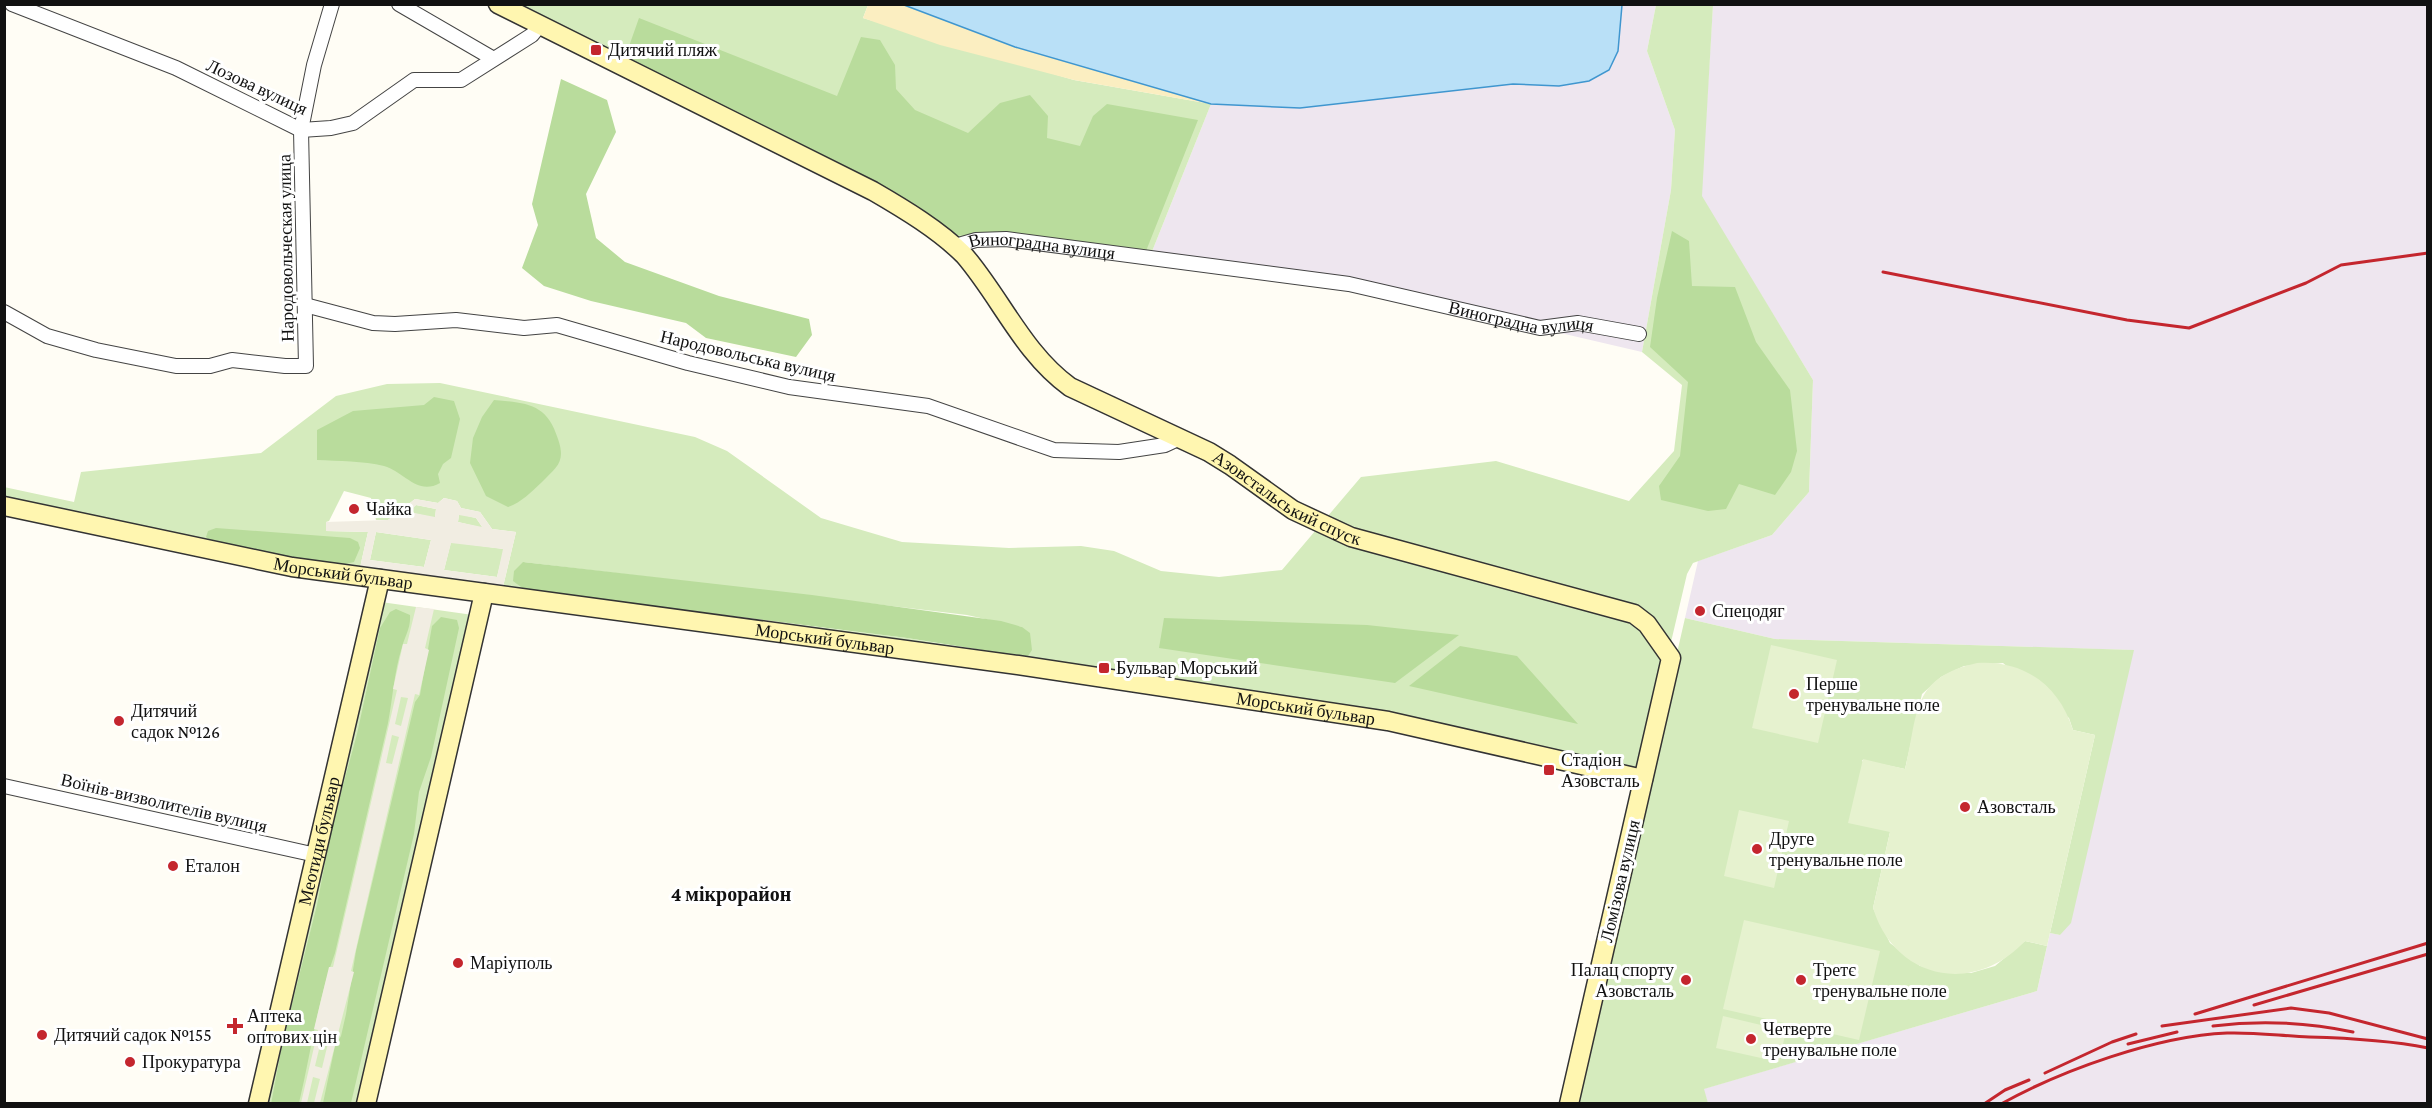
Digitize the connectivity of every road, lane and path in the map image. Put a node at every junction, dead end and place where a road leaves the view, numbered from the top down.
1 (12, 4) edge
2 (332, 4) edge
3 (399, 4) edge
4 (498, 4) edge
5 (540, 25) junction
6 (492, 58) junction
7 (302, 130) junction
8 (955, 246) junction
9 (305, 305) junction
10 (4, 312) edge
11 (1639, 334) dead end
12 (1180, 438) junction
13 (4, 506) edge
14 (380, 579) junction
15 (484, 593) junction
16 (1671, 658) joint
17 (1643, 779) junction
18 (4, 786) edge
19 (316, 855) junction
20 (258, 1104) edge
21 (366, 1104) edge
22 (1569, 1104) edge

1 - 7 street, Лозова вулиця
2 - 7 street, Народовольческая улица
3 - 6 street
4 - 5 street, Виноградна вулиця
5 - 6 street, Лозова вулиця
5 - 8 street, Виноградна вулиця
6 - 7 street, Лозова вулиця
7 - 9 street, Народовольческая улица
8 - 11 street, Виноградна вулиця
8 - 12 street, Азовстальський спуск
9 - 10 street, Народовольческая улица
9 - 12 street, Народовольська вулиця
12 - 16 street, Азовстальський спуск
13 - 14 street, Морський бульвар
14 - 15 street, Морський бульвар
14 - 19 street, Меотиди бульвар
15 - 17 street, Морський бульвар
15 - 21 street
16 - 17 street, Ломізова вулиця
17 - 22 street, Ломізова вулиця
18 - 19 street, Воїнів-визволителів вулиця
19 - 20 street, Меотиди бульвар

